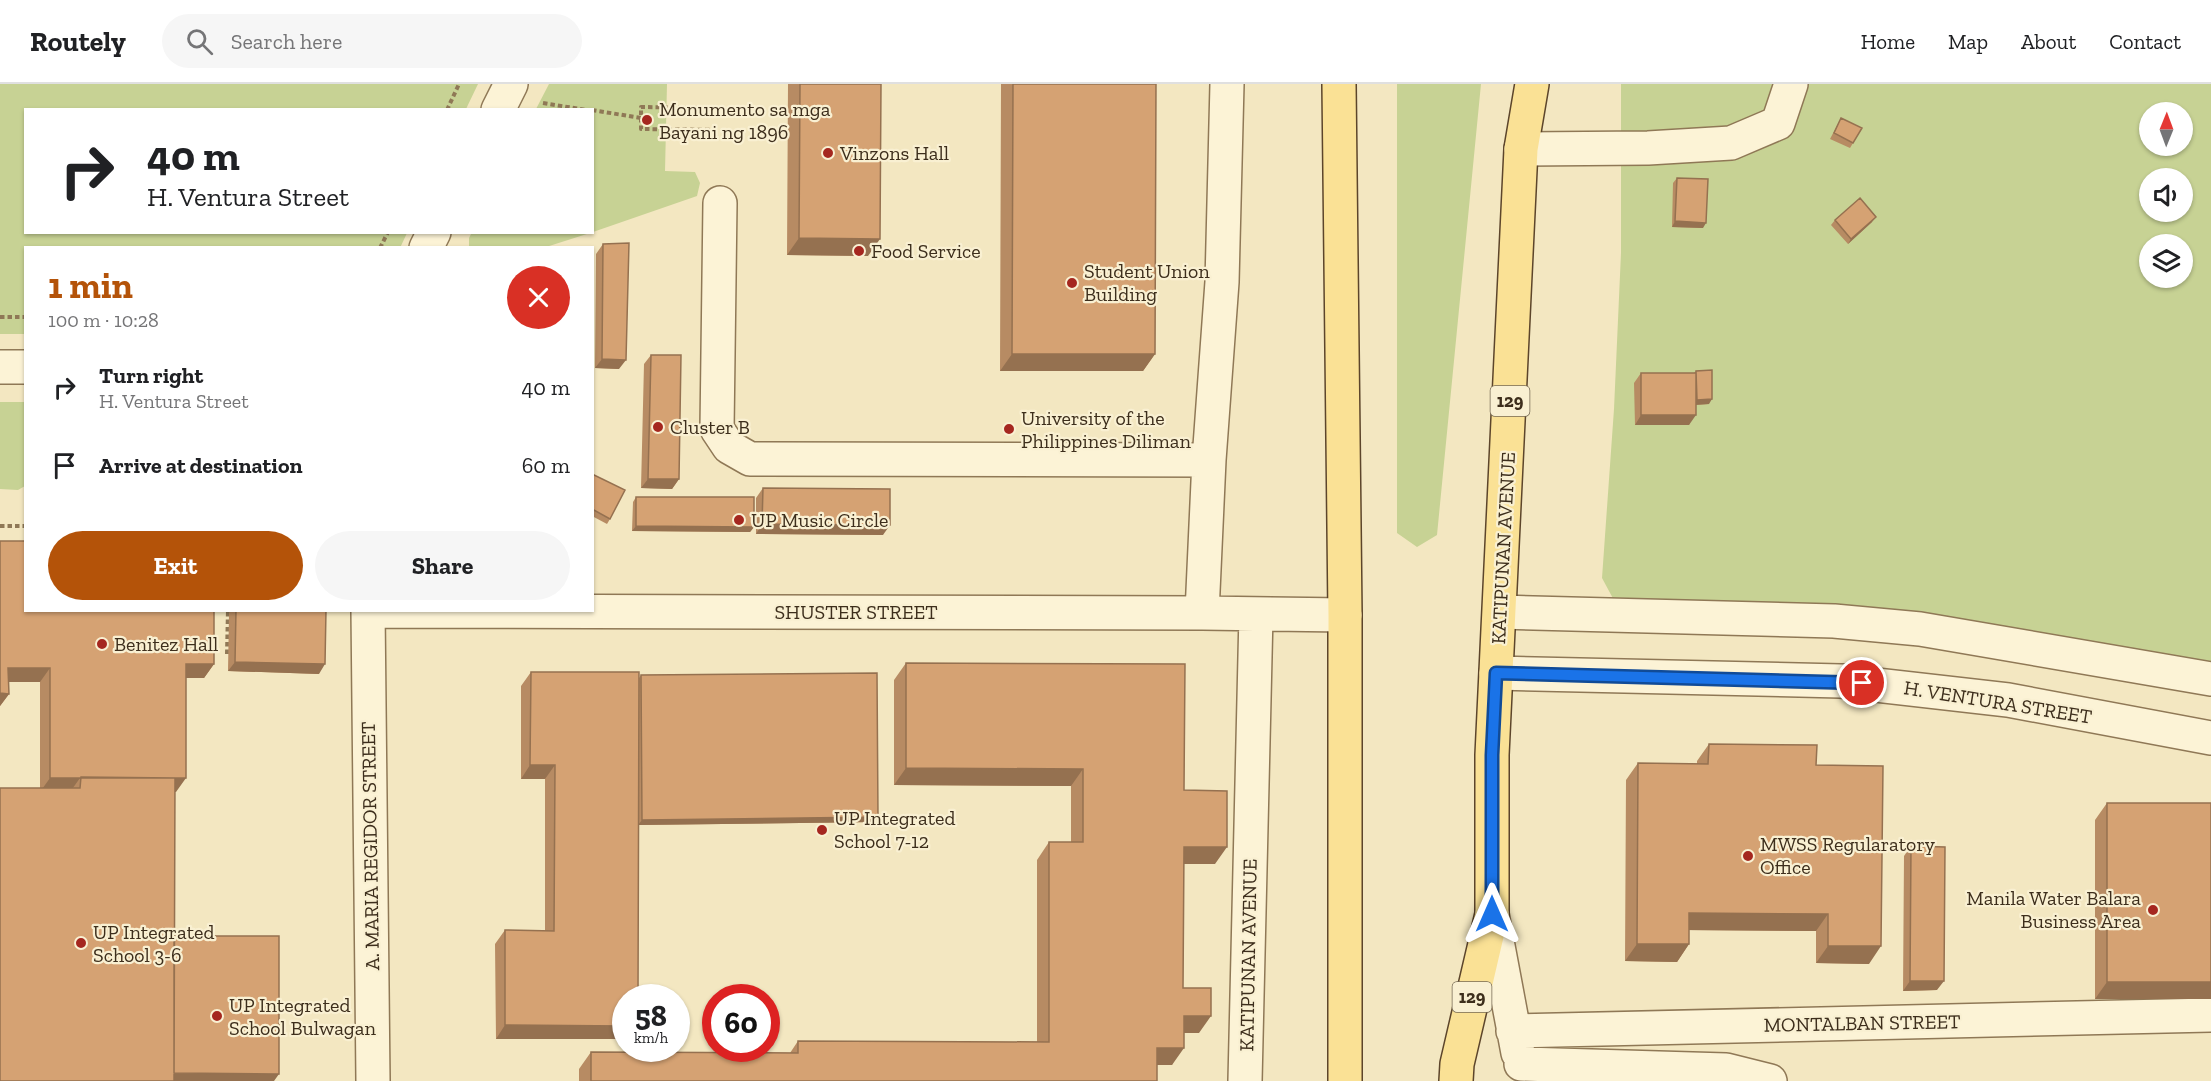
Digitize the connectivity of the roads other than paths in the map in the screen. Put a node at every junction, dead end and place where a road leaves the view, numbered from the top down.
1 (511, 84) edge
2 (1227, 84) edge
3 (1339, 84) edge
4 (1519, 84) edge
5 (1532, 84) edge
6 (1791, 84) edge
7 (499, 108) edge
8 (1522, 139) junction
9 (720, 203) dead end
10 (0, 367) edge
11 (24, 367) edge
12 (1209, 460) junction
13 (368, 612) edge
14 (594, 612) edge
15 (1500, 612) junction
16 (1202, 613) junction
17 (1256, 614) junction
18 (1345, 615) junction
19 (1496, 673) junction
20 (2211, 680) edge
21 (2211, 738) edge
22 (1492, 914) junction
23 (2211, 1015) edge
24 (1513, 1031) junction
25 (1520, 1072) edge
26 (1600, 1074) edge
27 (373, 1081) edge
28 (1245, 1081) edge
29 (1345, 1081) edge
30 (1456, 1081) edge
31 (1770, 1081) edge

1 - 7 street
2 - 12 street
3 - 18 main road
4 - 8 main road
5 - 8 main road, KATIPUNAN AVENUE / 129
6 - 8 street
8 - 15 main road, KATIPUNAN AVENUE / 129
9 - 12 street
10 - 11 street
12 - 16 street
13 - 27 street, A. MARIA REGIDOR STREET
14 - 16 street, SHUSTER STREET
15 - 19 main road, KATIPUNAN AVENUE / 129
15 - 20 street
16 - 17 street, SHUSTER STREET
17 - 18 street, SHUSTER STREET
17 - 28 street, KATIPUNAN AVENUE
18 - 29 main road
19 - 21 street, H. VENTURA STREET
19 - 22 main road, KATIPUNAN AVENUE / 129
22 - 24 street
22 - 30 main road, KATIPUNAN AVENUE / 129
23 - 24 street, MONTALBAN STREET
24 - 25 street
25 - 26 street
26 - 31 street

